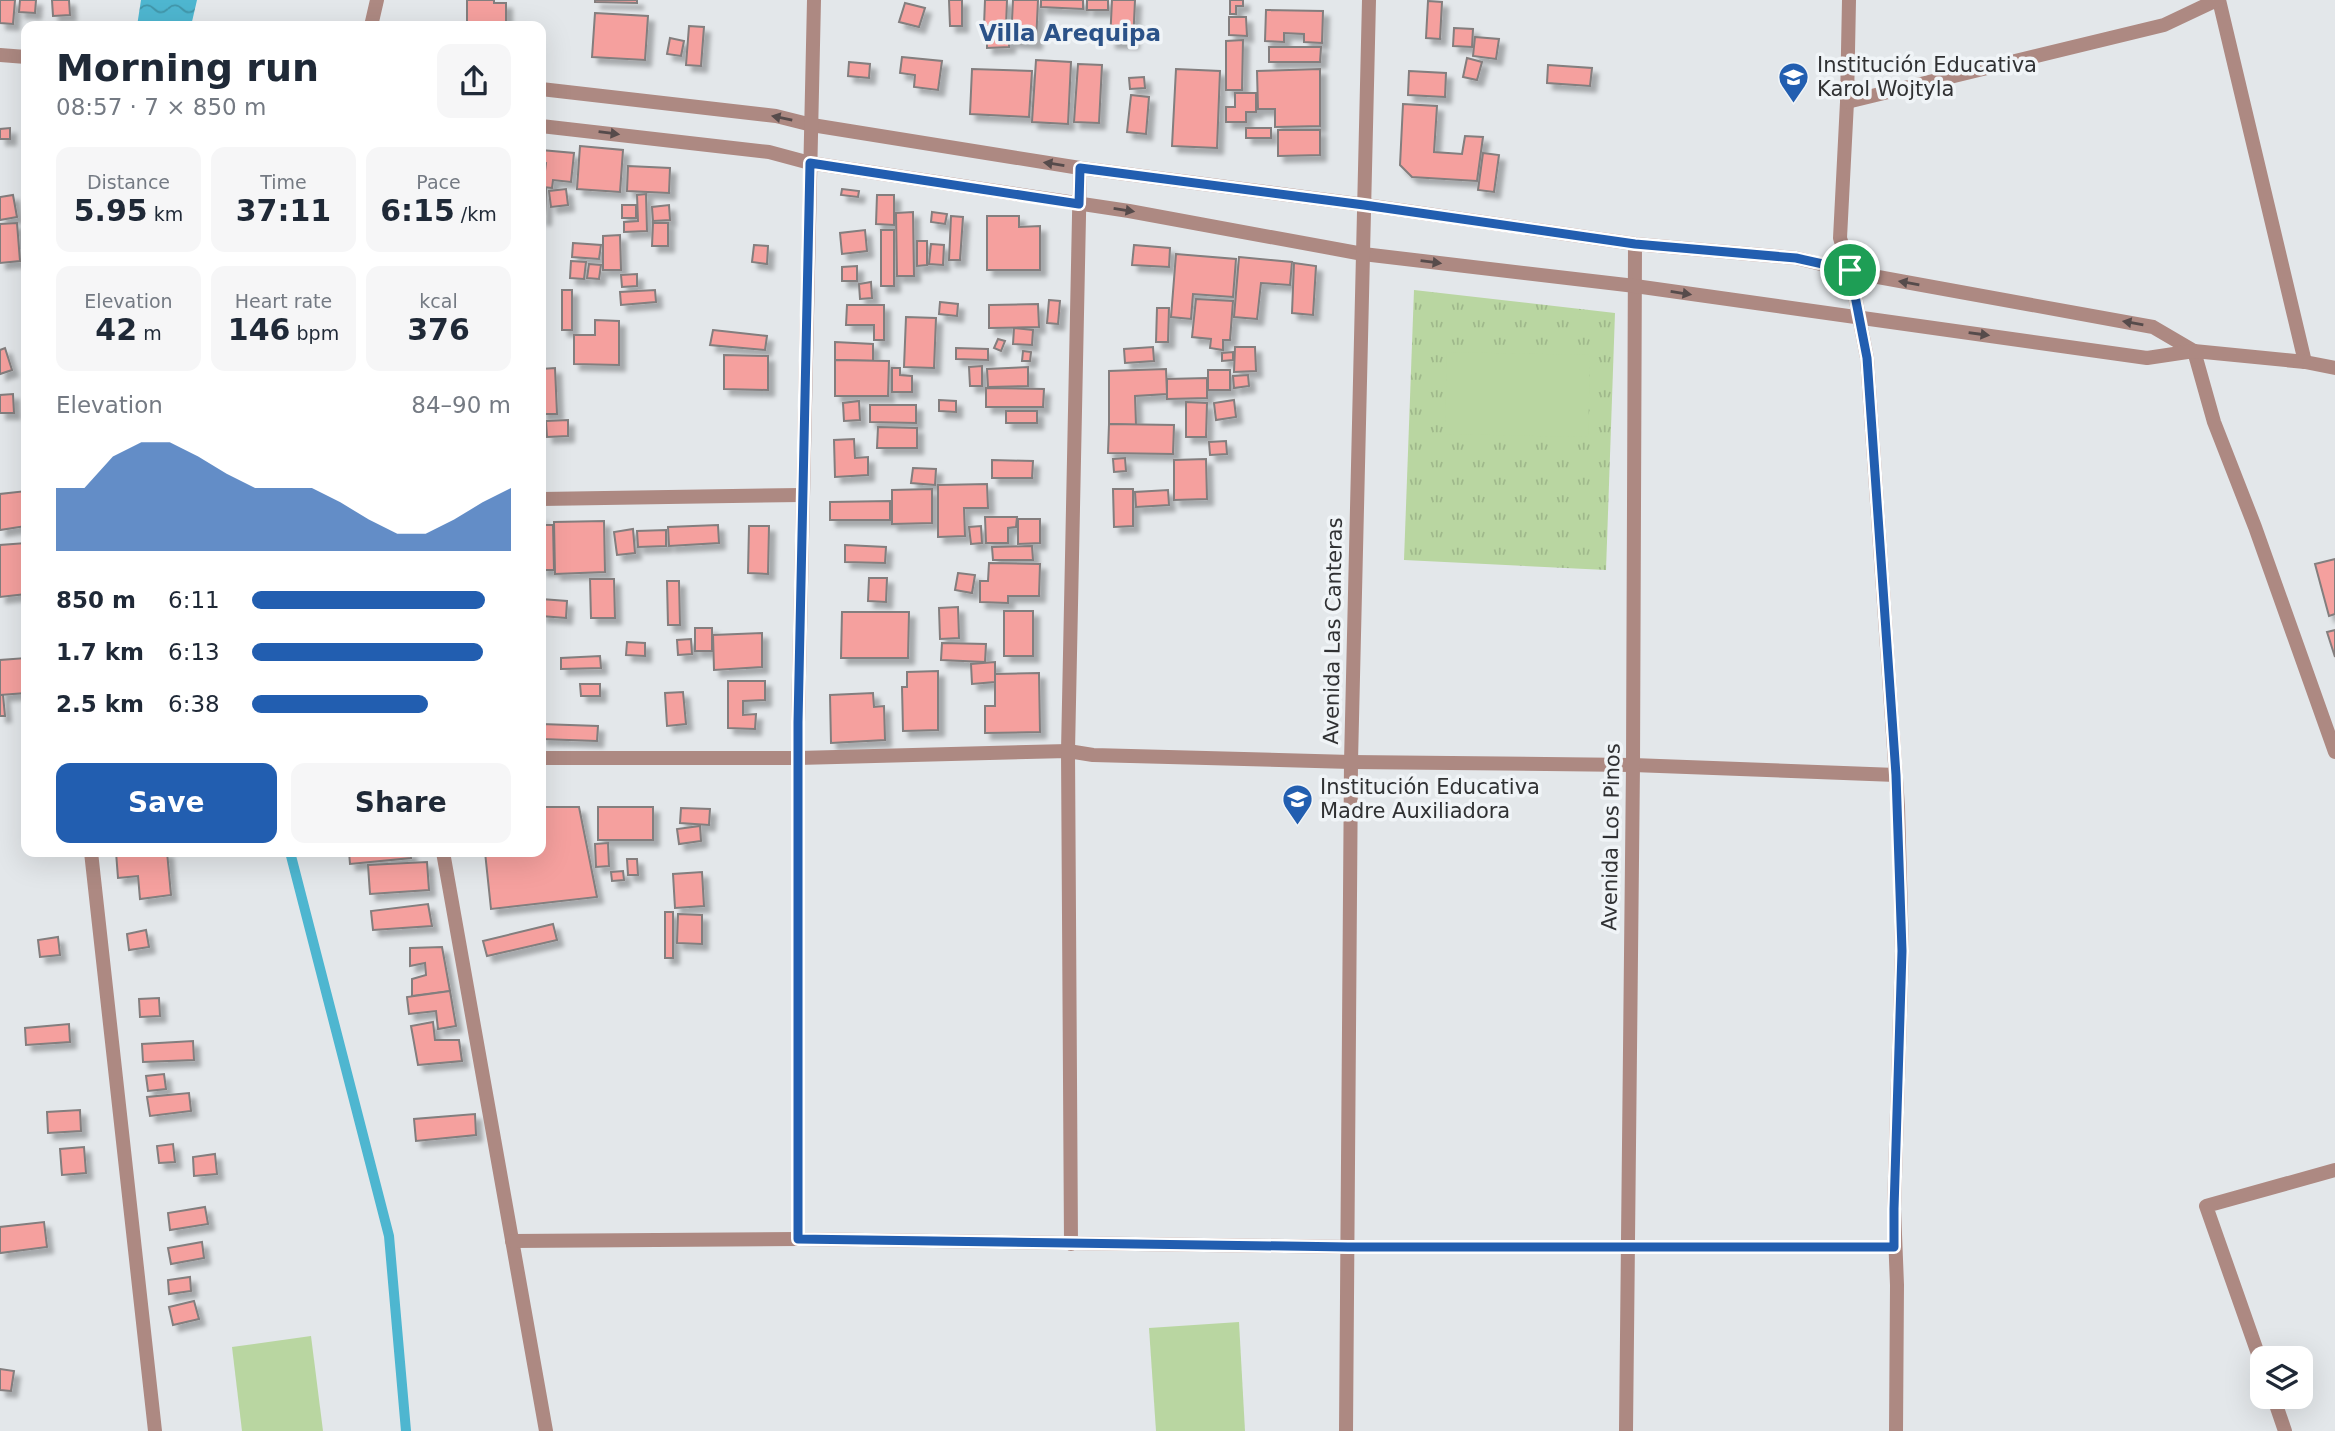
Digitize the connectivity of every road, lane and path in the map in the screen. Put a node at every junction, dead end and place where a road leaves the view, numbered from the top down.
1 (377, 0) edge
2 (814, 0) edge
3 (1369, 0) edge
4 (1849, 0) edge
5 (2218, 0) edge
6 (373, 21) edge
7 (0, 55) edge
8 (21, 57) edge
9 (546, 90) edge
10 (1847, 102) junction
11 (812, 125) junction
12 (546, 127) edge
13 (810, 163) junction
14 (1080, 168) junction
15 (1079, 204) junction
16 (1364, 205) junction
17 (1635, 244) junction
18 (1363, 254) junction
19 (1850, 270) junction
20 (1635, 286) junction
21 (1858, 316) junction
22 (2194, 351) junction
23 (2305, 362) junction
24 (2335, 368) edge
25 (802, 495) junction
26 (546, 499) edge
27 (1068, 751) junction
28 (2335, 752) edge
29 (546, 758) edge
30 (798, 758) junction
31 (1351, 762) junction
32 (1633, 765) junction
33 (1896, 775) junction
34 (92, 857) edge
35 (444, 857) edge
36 (2335, 1170) edge
37 (798, 1239) junction
38 (512, 1241) junction
39 (1070, 1244) junction
40 (1348, 1247) junction
41 (1894, 1247) junction
42 (1627, 1248) junction
43 (2255, 1346) edge
44 (2277, 1409) edge
45 (155, 1431) edge
46 (546, 1431) edge
47 (1346, 1431) edge
48 (1626, 1431) edge
49 (1896, 1431) edge
50 (2285, 1431) edge

1 - 6 street
2 - 11 street
3 - 16 street, Avenida Las Canteras
4 - 10 street
5 - 10 street
5 - 23 street
7 - 8 street
11 -> 9 street
10 - 19 street
11 - 13 street
14 -> 11 street
12 -> 13 street
13 - 15 street
13 - 25 street
14 - 15 street
14 - 16 street
15 -> 18 street
15 - 27 street
16 - 17 street
16 - 18 street, Avenida Las Canteras
17 - 19 street
17 - 20 street, Avenida Los Pinos
18 -> 20 street
18 - 31 street, Avenida Las Canteras
19 - 21 street
22 -> 19 street
20 -> 21 street
20 - 32 street, Avenida Los Pinos
21 -> 22 street
21 - 33 street
22 - 23 street
22 - 28 street
23 - 24 street
25 - 26 street
25 - 30 street
27 - 30 street
27 - 31 street
27 - 39 street
29 - 30 street
30 - 37 street
31 - 32 street
31 - 40 street, Avenida Las Canteras
32 - 33 street
32 - 42 street, Avenida Los Pinos
33 - 41 street
34 - 45 street
35 - 38 street
36 - 43 street
37 - 38 street
37 - 39 street
38 - 46 street
39 - 40 street
40 - 42 street
40 - 47 street, Avenida Las Canteras
41 - 42 street
41 - 49 street
42 - 48 street, Avenida Los Pinos
44 - 50 street

